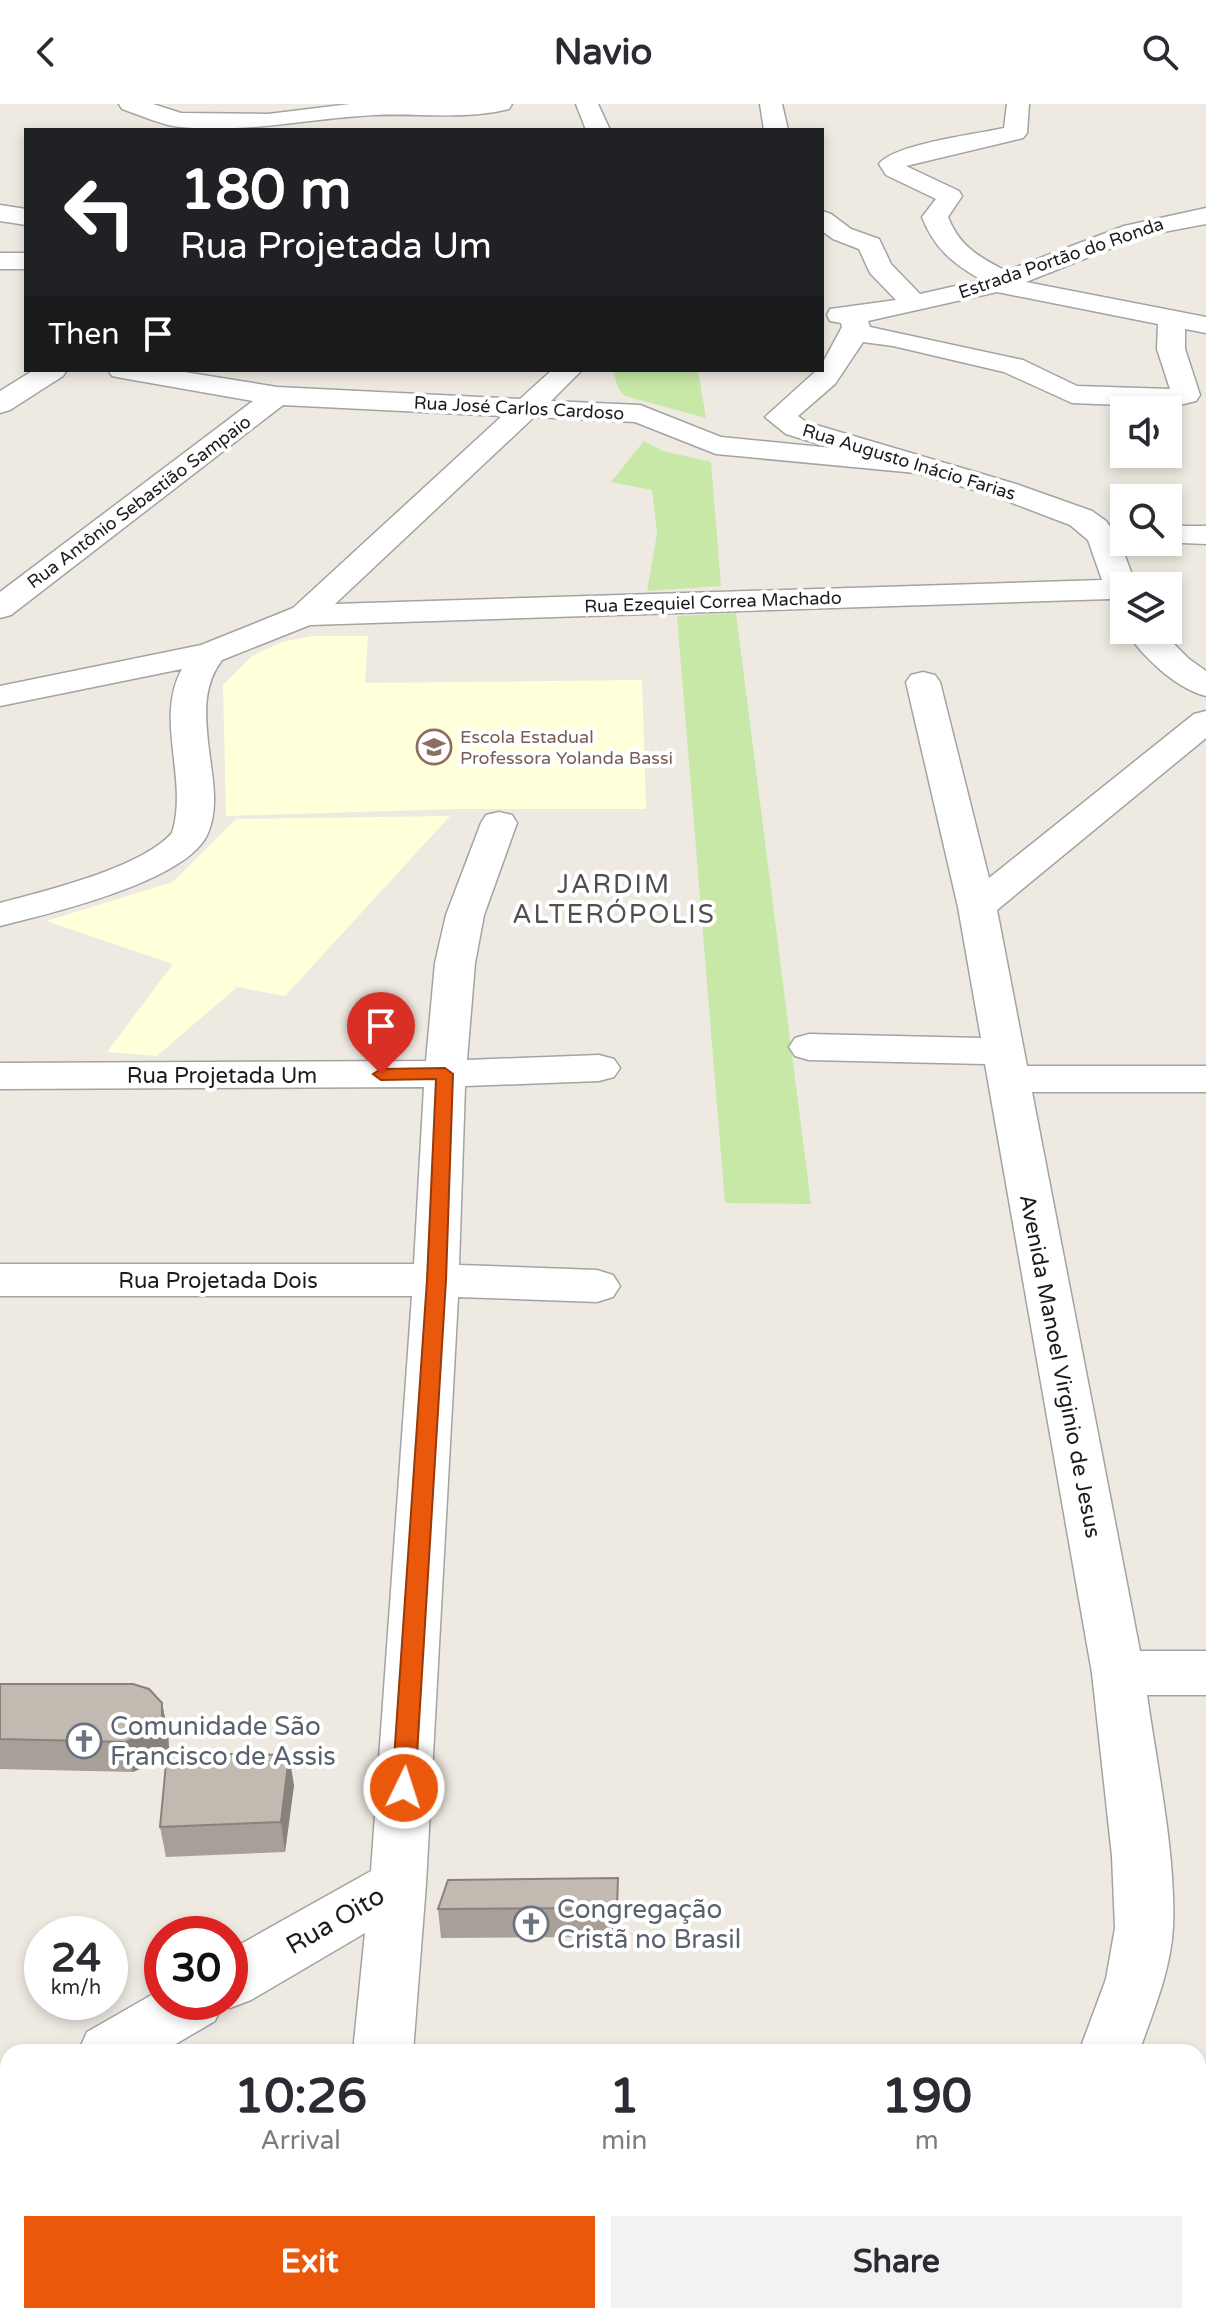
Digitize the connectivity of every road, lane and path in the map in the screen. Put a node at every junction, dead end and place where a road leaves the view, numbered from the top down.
1 (587, 104) edge
2 (771, 104) edge
3 (1018, 104) edge
4 (489, 105) edge
5 (131, 114) edge
6 (597, 128) edge
7 (776, 128) edge
8 (0, 199) edge
9 (15, 215) edge
10 (1206, 216) edge
11 (824, 220) edge
12 (1133, 231) junction
13 (1191, 242) dead end
14 (0, 261) edge
15 (24, 261) edge
16 (999, 282) junction
17 (914, 304) junction
18 (824, 317) edge
19 (1172, 319) junction
20 (853, 324) junction
21 (1206, 325) edge
22 (50, 372) edge
23 (134, 372) edge
24 (566, 372) edge
25 (277, 396) junction
26 (0, 404) edge
27 (526, 410) junction
28 (912, 465) junction
29 (1110, 533) edge
30 (1182, 535) edge
31 (1206, 535) edge
32 (1110, 592) edge
33 (0, 608) edge
34 (305, 615) junction
35 (1155, 644) edge
36 (210, 653) junction
37 (923, 682) dead end
38 (1206, 686) edge
39 (0, 696) edge
40 (1206, 721) edge
41 (499, 823) dead end
42 (977, 907) junction
43 (0, 915) edge
44 (809, 1047) dead end
45 (1005, 1065) junction
46 (599, 1068) dead end
47 (445, 1074) junction
48 (0, 1076) edge
49 (1206, 1079) edge
50 (0, 1280) edge
51 (436, 1280) junction
52 (597, 1286) dead end
53 (1118, 1673) junction
54 (1206, 1673) edge
55 (398, 1884) junction
56 (248, 1971) edge
57 (163, 2020) edge
58 (122, 2044) edge
59 (384, 2044) edge
60 (1112, 2044) edge

1 - 6 street
2 - 7 street
3 - 16 street
4 - 5 street
8 - 9 street
10 - 12 street, Estrada Portão do Ronda
11 - 17 street
12 - 13 street
12 - 16 street, Estrada Portão do Ronda
14 - 15 street
16 - 17 street, Estrada Portão do Ronda
16 - 19 street
17 - 20 street, Estrada Portão do Ronda
18 - 20 street, Estrada Portão do Ronda
19 - 20 street
19 - 21 street
20 - 28 street, Rua Augusto Inácio Farias
22 - 26 street
23 - 25 street, Rua José Carlos Cardoso
24 - 27 street
25 - 27 street, Rua José Carlos Cardoso
25 - 33 street, Rua Antônio Sebastião Sampaio
27 - 28 street, Rua José Carlos Cardoso
27 - 34 street
28 - 29 street, Rua Augusto Inácio Farias
30 - 31 street
32 - 34 street, Rua Ezequiel Correa Machado
34 - 36 street
35 - 38 street
36 - 39 street
36 - 43 street
37 - 42 street, Avenida Manoel Virginio de Jesus
40 - 42 street
41 - 47 street
42 - 45 street, Avenida Manoel Virginio de Jesus
44 - 45 street
45 - 49 street
45 - 53 street, Avenida Manoel Virginio de Jesus
46 - 47 street, Rua Projetada Um
47 - 48 street, Rua Projetada Um
47 - 51 street
50 - 51 street, Rua Projetada Dois
51 - 52 street, Rua Projetada Dois
51 - 55 street
53 - 54 street
53 - 60 street, Avenida Manoel Virginio de Jesus
55 - 56 street, Rua Oito
55 - 59 street
57 - 58 street

